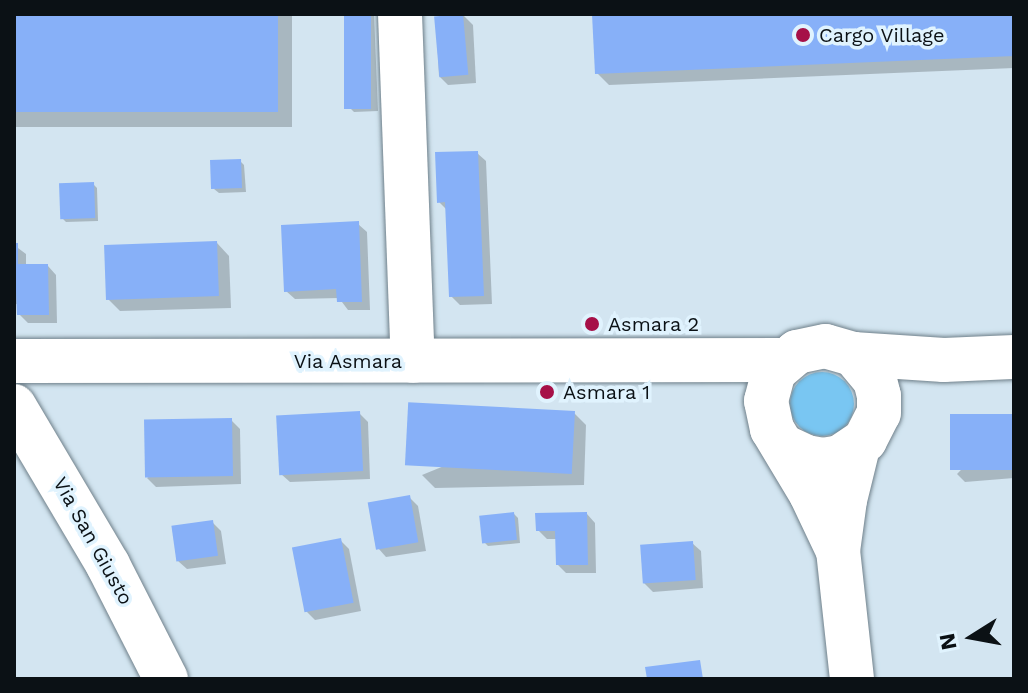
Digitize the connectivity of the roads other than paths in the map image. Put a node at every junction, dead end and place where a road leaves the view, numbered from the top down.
1 (400, 14) edge
2 (853, 354) junction
3 (1014, 357) edge
4 (785, 360) junction
5 (944, 360) junction
6 (14, 361) edge
7 (413, 361) junction
8 (683, 361) junction
9 (766, 401) junction
10 (14, 406) edge
11 (866, 438) junction
12 (785, 447) junction
13 (838, 551) junction
14 (166, 679) edge
15 (852, 679) edge

1 - 7 street
2 - 4 street
2 - 5 street
2 - 11 street
3 - 5 street
4 - 8 street, Via Asmara
4 - 9 street
5 - 11 street
6 - 7 street, Via Asmara
7 - 8 street, Via Asmara
8 - 9 street, Via Asmara
9 - 12 street
10 - 14 street, Via San Giusto
11 - 12 street
11 - 13 street
12 - 13 street
13 - 15 street

